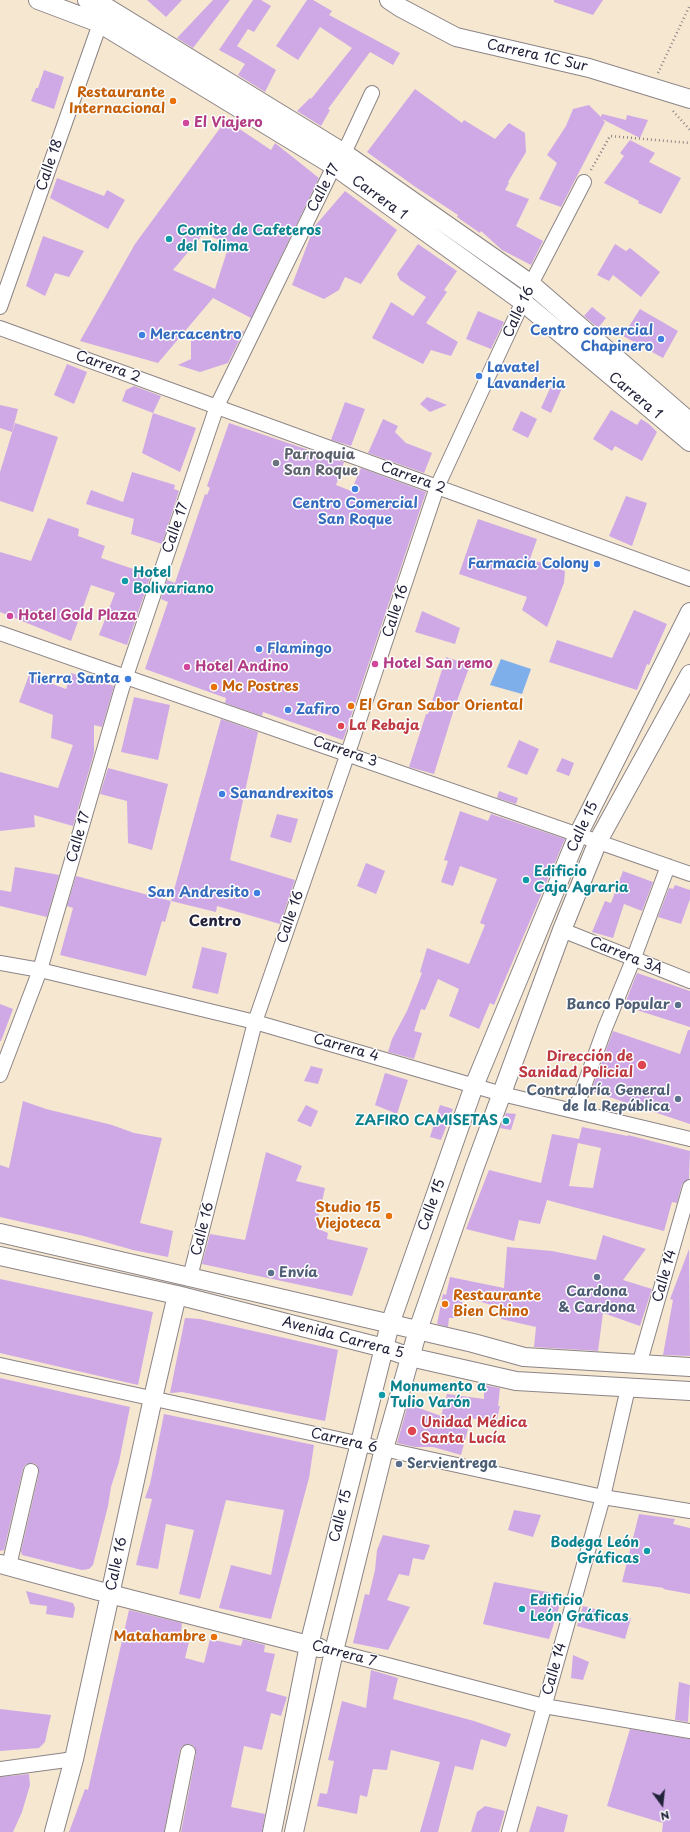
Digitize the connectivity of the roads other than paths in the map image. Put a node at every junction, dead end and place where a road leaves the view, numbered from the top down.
1 (38, 0) edge
2 (87, 0) edge
3 (389, 0) edge
4 (105, 10) edge
5 (372, 93) dead end
6 (690, 99) edge
7 (339, 160) junction
8 (584, 182) road end
9 (531, 284) junction
10 (524, 302) junction
11 (0, 307) edge
12 (0, 328) edge
13 (217, 406) junction
14 (690, 422) edge
15 (690, 442) edge
16 (437, 487) junction
17 (690, 579) edge
18 (690, 612) edge
19 (0, 633) edge
20 (690, 674) edge
21 (126, 676) junction
22 (348, 753) junction
23 (578, 835) junction
24 (598, 841) junction
25 (668, 866) junction
26 (689, 872) edge
27 (562, 930) junction
28 (633, 960) junction
29 (0, 963) edge
30 (40, 970) junction
31 (690, 982) edge
32 (255, 1022) junction
33 (0, 1075) edge
34 (474, 1086) junction
35 (502, 1094) junction
36 (576, 1111) junction
37 (690, 1139) edge
38 (690, 1187) edge
39 (0, 1233) edge
40 (0, 1256) edge
41 (190, 1277) junction
42 (177, 1294) junction
43 (390, 1324) junction
44 (418, 1330) junction
45 (384, 1348) junction
46 (410, 1356) junction
47 (0, 1365) edge
48 (639, 1366) junction
49 (690, 1367) edge
50 (628, 1388) junction
51 (690, 1391) edge
52 (153, 1398) junction
53 (358, 1444) junction
54 (384, 1449) junction
55 (31, 1471) dead end
56 (603, 1497) junction
57 (690, 1511) edge
58 (4, 1565) edge
59 (110, 1594) junction
60 (310, 1645) junction
61 (334, 1651) junction
62 (544, 1706) junction
63 (690, 1731) edge
64 (188, 1752) dead end
65 (74, 1760) junction
66 (0, 1769) edge
67 (54, 1832) edge
68 (172, 1832) edge
69 (272, 1832) edge
70 (294, 1832) edge
71 (509, 1832) edge

1 - 4 main road, Carrera 1
2 - 4 main road, Carrera 1
3 - 6 main road, Carrera 1C Sur
4 - 7 main road, Carrera 1
4 - 7 main road, Carrera 1
4 - 11 street, Calle 18
5 - 7 street, Calle 17
7 - 9 main road, Carrera 1
7 - 10 main road, Carrera 1
7 - 13 street, Calle 17
8 - 9 street, Calle 16
9 - 10 street, Calle 16
9 - 14 main road, Carrera 1
10 - 15 main road, Carrera 1
10 - 16 street, Calle 16
12 - 13 street, Carrera 2
13 - 16 street, Carrera 2
13 - 21 street, Calle 17
16 - 17 street, Carrera 2
16 - 22 street, Calle 16
18 - 23 main road, Calle 15
19 - 21 street, Carrera 3
20 - 24 main road, Calle 15
21 - 22 street, Carrera 3
21 - 30 street, Calle 17
22 - 23 street, Carrera 3
22 - 32 street, Calle 16
23 - 24 street, Carrera 3
23 - 34 main road, Calle 15
24 - 25 street, Carrera 3
24 - 27 main road, Calle 15
25 - 26 street, Carrera 3
25 - 28 street
27 - 28 street, Carrera 3A
27 - 35 main road, Calle 15
28 - 31 street, Carrera 3A
28 - 36 street
29 - 30 street, Carrera 4
30 - 32 street, Carrera 4
30 - 33 street, Calle 17
32 - 34 street, Carrera 4
32 - 41 street, Calle 16
34 - 35 street, Carrera 4
34 - 43 main road, Calle 15
35 - 36 street, Carrera 4
35 - 44 main road, Calle 15
36 - 37 street, Carrera 4
38 - 48 street, Calle 14
39 - 41 main road, Avenida Carrera 5
40 - 42 main road, Avenida Carrera 5
41 - 43 main road, Avenida Carrera 5
42 - 45 main road, Avenida Carrera 5
42 - 52 main road, Calle 16
43 - 44 main road, Avenida Carrera 5
43 - 45 main road, Calle 15
44 - 46 main road, Calle 15
44 - 48 main road, Avenida Carrera 5
45 - 46 main road, Avenida Carrera 5
45 - 53 main road, Calle 15
46 - 50 main road, Avenida Carrera 5
46 - 54 main road, Calle 15
47 - 52 street, Carrera 6
48 - 49 main road, Avenida Carrera 5
50 - 51 main road, Avenida Carrera 5
50 - 56 street, Calle 14
52 - 53 street, Carrera 6
52 - 59 main road, Calle 16
53 - 54 street, Carrera 6
53 - 60 main road, Calle 15
54 - 56 street, Carrera 6
54 - 61 main road, Calle 15
55 - 58 street
56 - 57 street, Carrera 6
56 - 62 street, Calle 14
58 - 59 main road, Carrera 7
59 - 60 main road, Carrera 7
59 - 65 main road, Calle 16
60 - 61 main road, Carrera 7
60 - 69 main road, Calle 15
61 - 62 street, Carrera 7
61 - 70 main road, Calle 15
62 - 63 street, Carrera 7
62 - 71 street, Calle 14
64 - 68 street
65 - 66 street
65 - 67 main road, Calle 16

